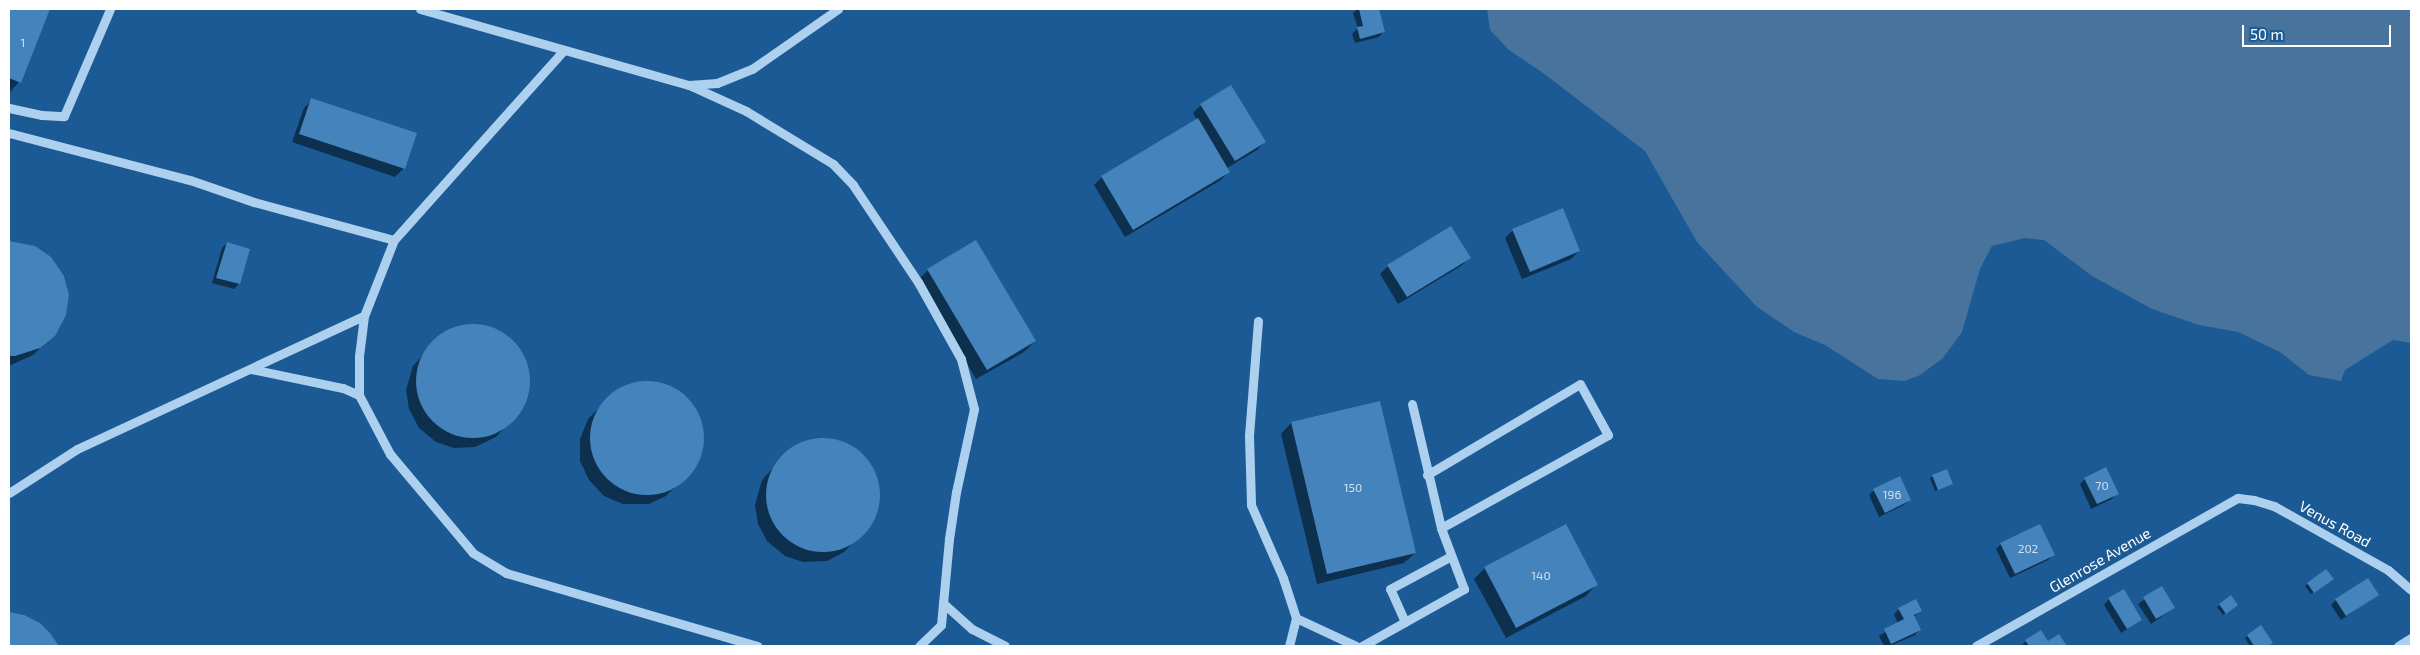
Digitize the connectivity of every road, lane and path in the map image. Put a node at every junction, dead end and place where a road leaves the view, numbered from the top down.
1 (110, 9) edge
2 (420, 9) edge
3 (838, 9) edge
4 (564, 50) junction
5 (689, 85) junction
6 (9, 108) edge
7 (9, 133) edge
8 (394, 240) junction
9 (364, 316) junction
10 (1258, 321) dead end
11 (250, 369) junction
12 (359, 395) junction
13 (1412, 404) dead end
14 (1427, 475) junction
15 (9, 493) edge
16 (2238, 498) joint
17 (1441, 528) junction
18 (1451, 556) junction
19 (2411, 590) edge
20 (943, 603) junction
21 (1296, 618) junction
22 (1405, 622) junction
23 (2411, 638) edge
24 (758, 646) edge
25 (919, 646) edge
26 (1005, 646) edge
27 (1288, 646) edge
28 (1356, 646) edge
29 (1362, 646) edge
30 (1976, 646) edge
31 (2398, 646) edge

1 - 6 street
2 - 4 street
3 - 5 street
4 - 5 street
4 - 8 street
5 - 20 street
7 - 8 street
8 - 9 street
9 - 11 street
9 - 12 street
10 - 21 street
11 - 12 street
11 - 15 street
12 - 24 street
13 - 14 street
14 - 17 street
14 - 17 street
16 - 19 street, Venus Road
16 - 30 street, Glenrose Avenue
17 - 18 street
18 - 22 street
18 - 22 street
20 - 25 street
20 - 26 street
21 - 27 street
21 - 28 street
22 - 29 street
23 - 31 street

